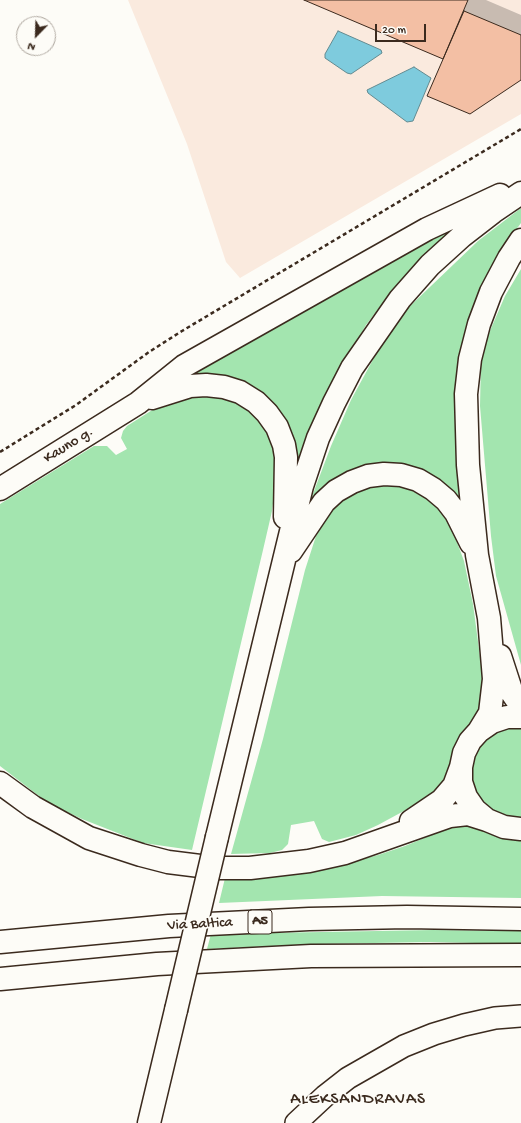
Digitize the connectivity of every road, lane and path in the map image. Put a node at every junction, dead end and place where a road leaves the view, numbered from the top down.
1 (521, 130) edge
2 (521, 185) edge
3 (521, 193) edge
4 (521, 240) edge
5 (138, 403) junction
6 (0, 452) edge
7 (0, 489) edge
8 (477, 555) junction
9 (284, 562) junction
10 (489, 618) junction
11 (521, 706) edge
12 (521, 717) edge
13 (479, 731) junction
14 (461, 767) junction
15 (0, 783) edge
16 (488, 820) junction
17 (521, 829) edge
18 (376, 842) junction
19 (521, 918) edge
20 (0, 942) edge
21 (521, 955) edge
22 (0, 979) edge
23 (521, 1016) edge
24 (148, 1123) edge
25 (296, 1123) edge

1 - 6 path
2 - 5 main road
3 - 9 main road
4 - 8 main road
5 - 7 main road, Kauno g.
5 - 9 main road
8 - 9 main road
8 - 10 main road
9 - 24 main road, bridge
10 - 11 main road
10 - 13 main road
12 - 13 main road
13 - 14 main road
14 - 16 main road
14 - 18 main road
15 - 18 main road
16 - 17 main road
16 - 18 main road
19 - 20 main road, Via Baltica / A5
21 - 22 main road
23 - 25 street

